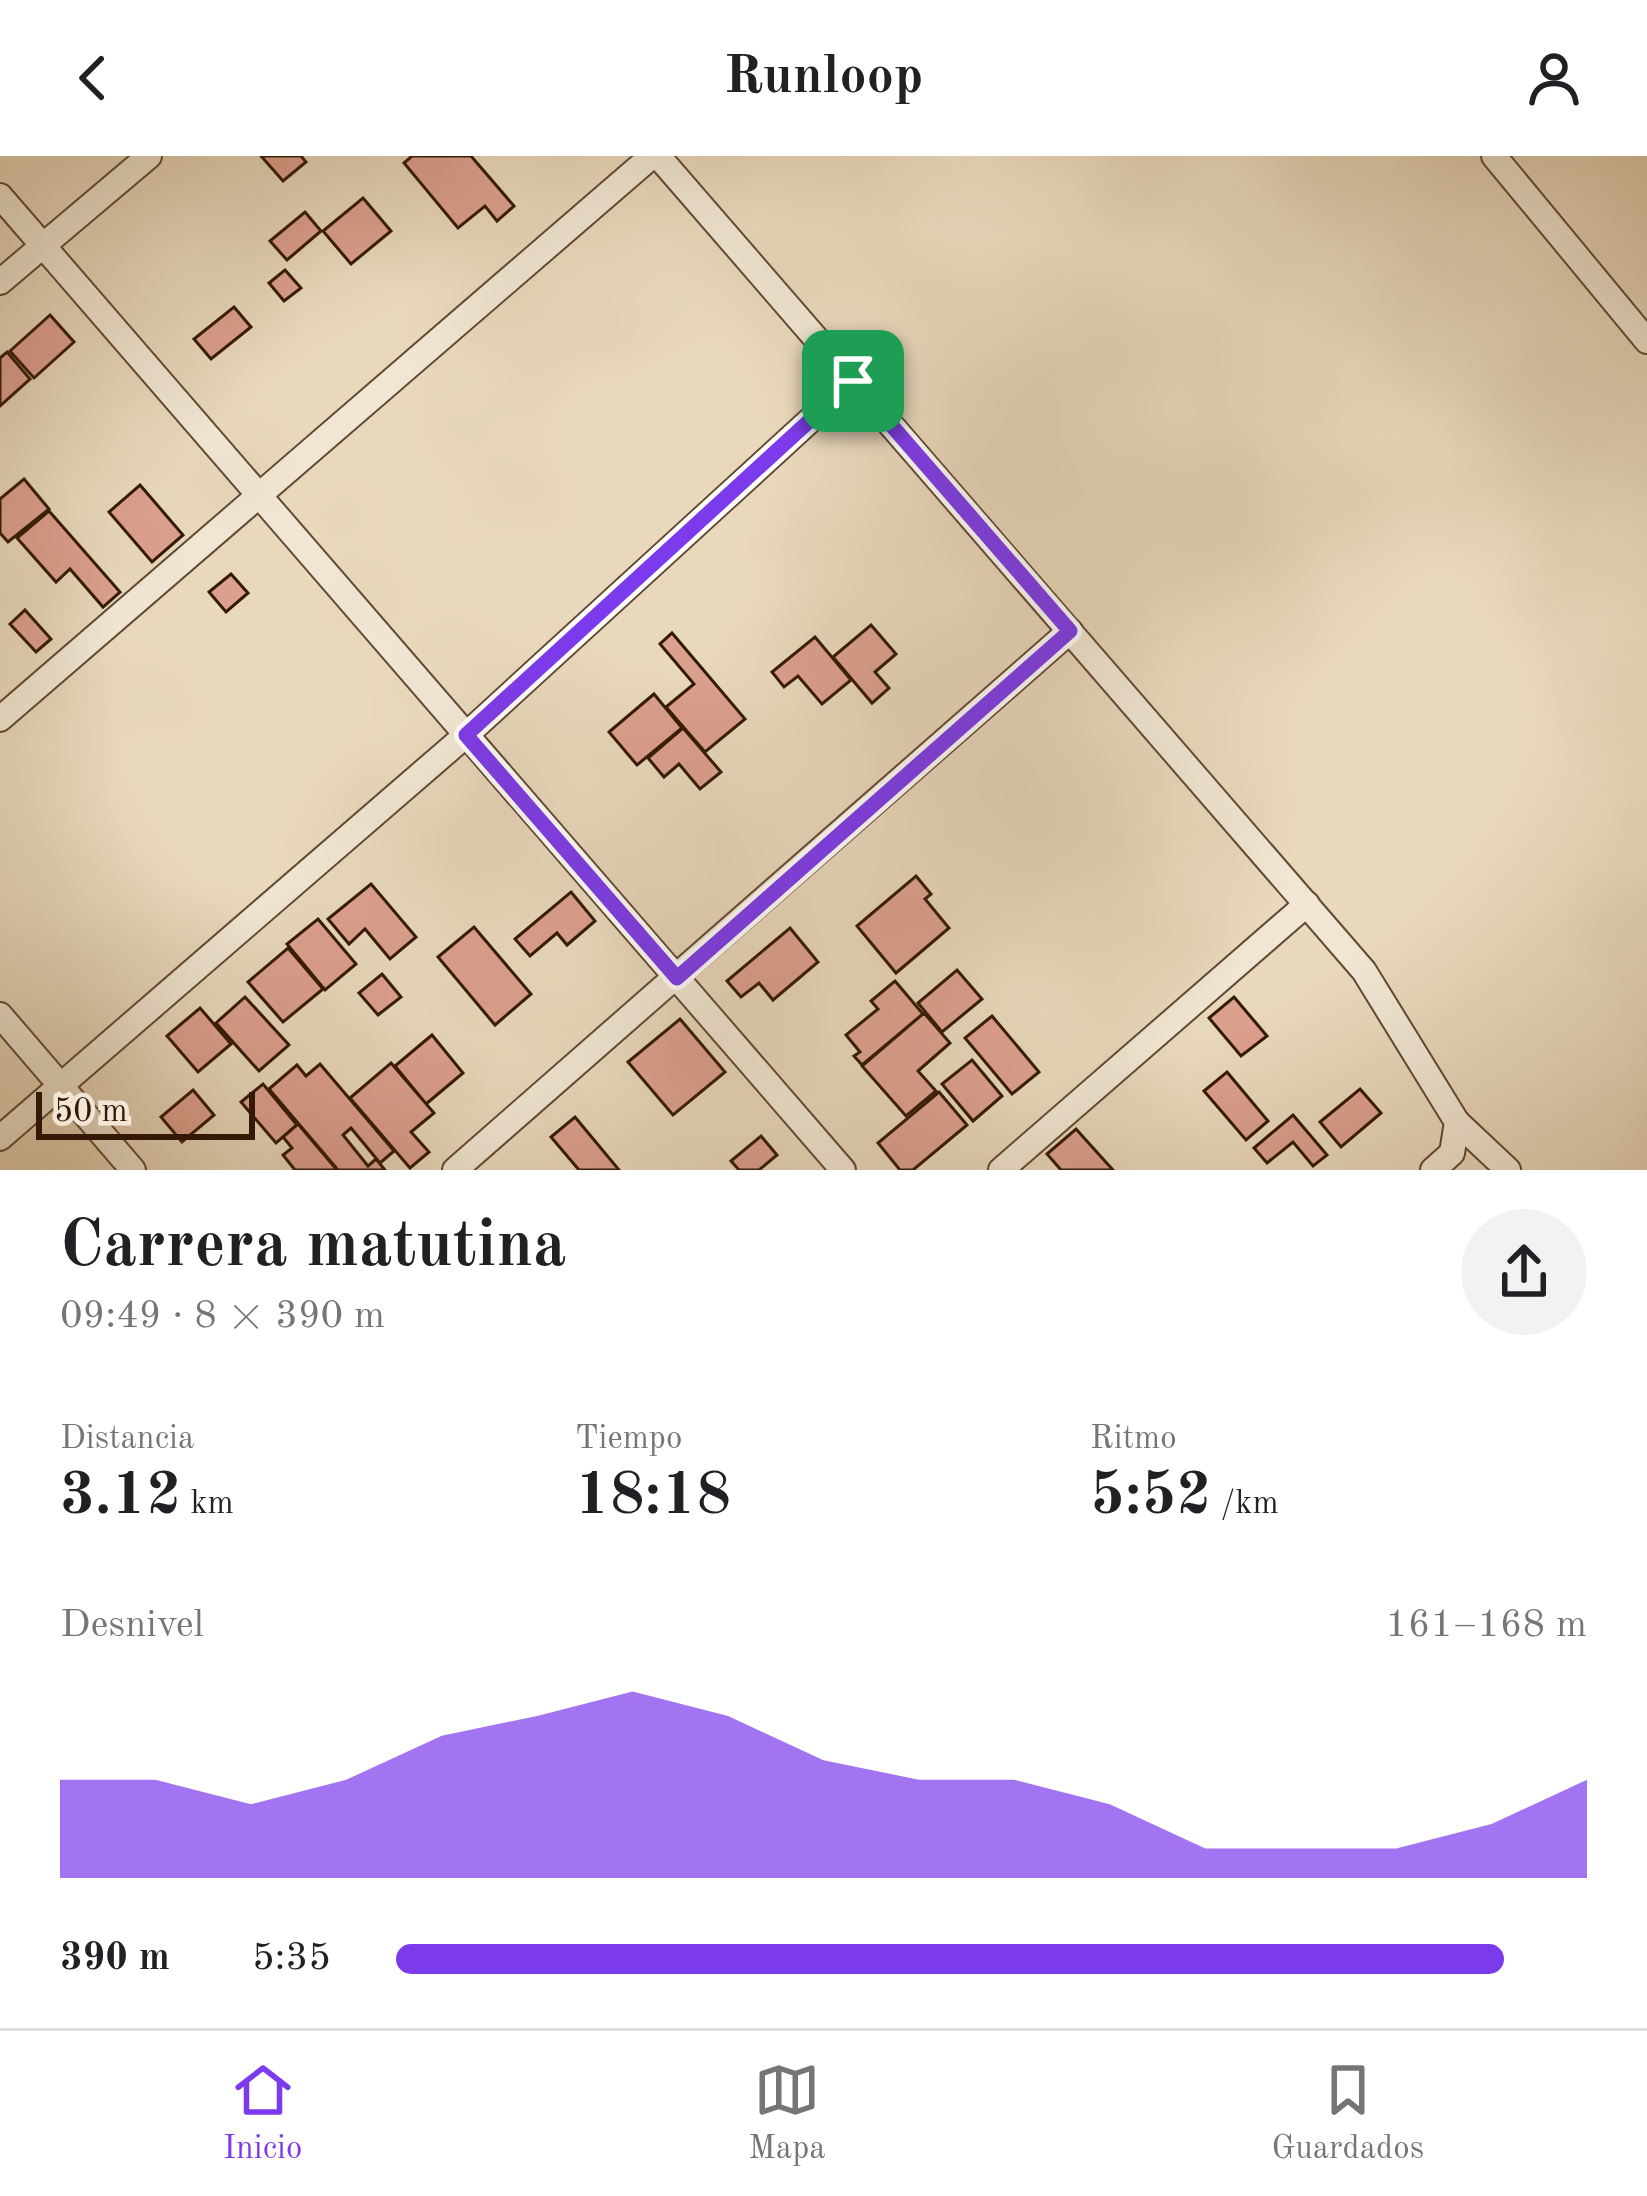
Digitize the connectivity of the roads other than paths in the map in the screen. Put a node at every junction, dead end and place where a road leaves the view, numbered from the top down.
1 (149, 156) edge
2 (655, 156) edge
3 (1494, 156) edge
4 (0, 196) edge
5 (42, 245) junction
6 (0, 282) edge
7 (1647, 341) edge
8 (853, 381) junction
9 (257, 494) junction
10 (1070, 631) junction
11 (0, 719) edge
12 (466, 735) junction
13 (1306, 904) junction
14 (677, 978) junction
15 (0, 1016) edge
16 (61, 1086) junction
17 (1457, 1122) junction
18 (0, 1138) edge
19 (133, 1170) edge
20 (455, 1170) edge
21 (843, 1170) edge
22 (1001, 1170) edge
23 (1433, 1170) edge
24 (1508, 1170) edge

1 - 5 street
2 - 8 street
2 - 9 street
3 - 7 street
4 - 5 street
5 - 6 street
5 - 9 street
8 - 10 street
8 - 12 street
9 - 11 street
9 - 12 street
10 - 13 street
10 - 14 street
12 - 14 street
12 - 16 street
13 - 17 street
13 - 22 street
14 - 20 street
14 - 21 street
15 - 16 street
16 - 18 street
16 - 19 street
17 - 23 street
17 - 24 street

